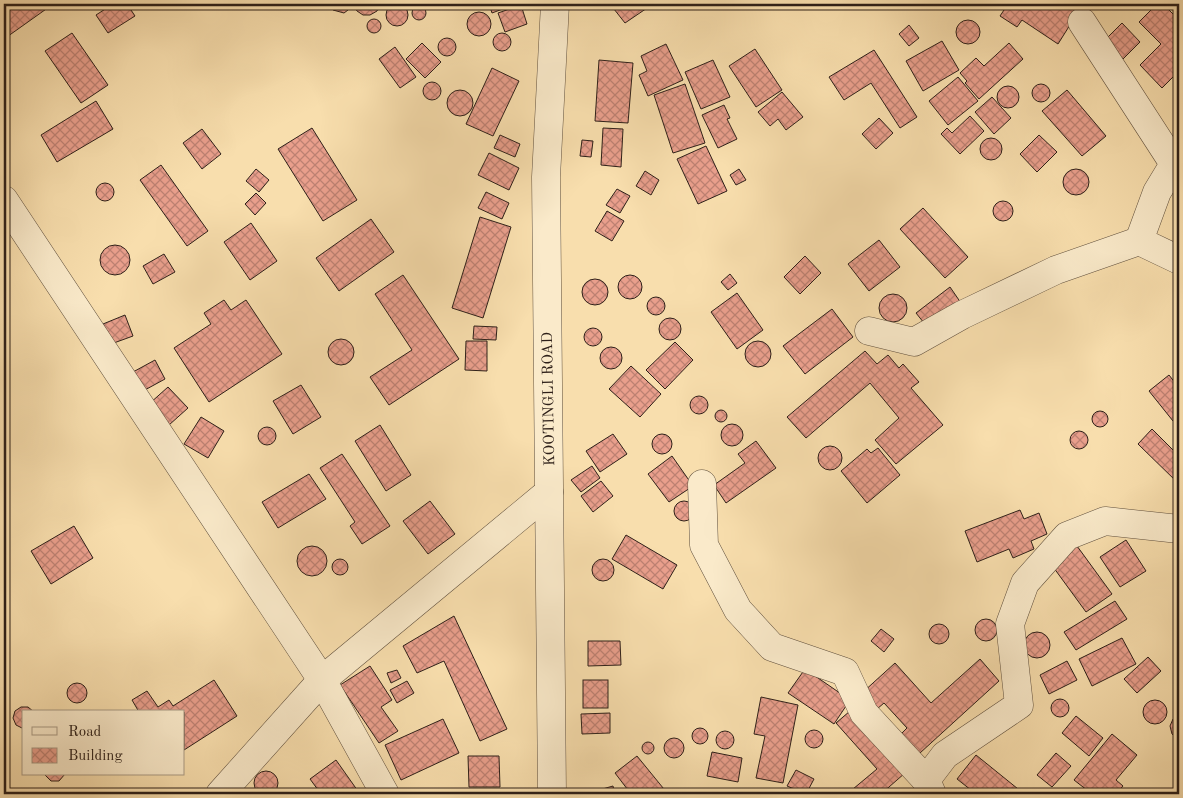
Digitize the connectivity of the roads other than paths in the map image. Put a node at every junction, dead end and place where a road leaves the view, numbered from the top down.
1 (555, 4) edge
2 (1082, 22) dead end
3 (1176, 166) edge
4 (4, 200) edge
5 (1139, 241) junction
6 (1179, 260) edge
7 (869, 331) dead end
8 (702, 484) dead end
9 (549, 492) junction
10 (1179, 529) edge
11 (322, 680) junction
12 (929, 787) edge
13 (220, 794) edge
14 (385, 794) edge
15 (552, 794) edge

1 - 9 street, KOOTINGLI ROAD
2 - 3 street
3 - 5 street
4 - 11 street
5 - 6 street
5 - 7 street
8 - 12 street
9 - 11 street
9 - 15 street, KOOTINGLI ROAD
10 - 12 street
11 - 13 street
11 - 14 street

